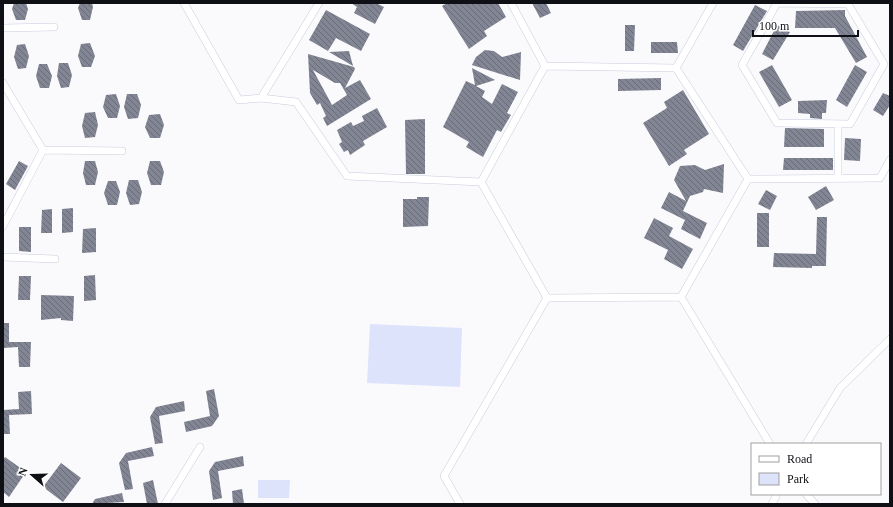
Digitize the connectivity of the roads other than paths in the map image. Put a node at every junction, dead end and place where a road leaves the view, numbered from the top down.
1 (184, 3) edge
2 (319, 3) edge
3 (511, 3) edge
4 (713, 3) edge
5 (814, 3) edge
6 (54, 26) dead end
7 (3, 28) edge
8 (545, 66) junction
9 (676, 68) junction
10 (3, 83) edge
11 (261, 98) junction
12 (838, 124) junction
13 (43, 150) junction
14 (122, 151) dead end
15 (890, 160) edge
16 (838, 178) junction
17 (748, 180) junction
18 (481, 182) junction
19 (3, 226) edge
20 (3, 257) edge
21 (55, 259) dead end
22 (681, 297) junction
23 (547, 298) junction
24 (890, 339) edge
25 (769, 443) edge
26 (807, 443) edge
27 (200, 447) dead end
28 (776, 495) edge
29 (807, 495) edge
30 (166, 504) edge
31 (460, 504) edge
32 (772, 504) edge
33 (815, 504) edge

1 - 11 street
2 - 11 street
3 - 8 street
4 - 9 street
5 - 12 street
5 - 12 street
6 - 7 street
8 - 9 street
8 - 18 street
9 - 17 street
10 - 13 street
11 - 18 street
12 - 16 street
13 - 14 street
13 - 19 street
15 - 16 street
16 - 17 street
17 - 22 street
18 - 23 street
20 - 21 street
22 - 23 street
22 - 25 street
23 - 31 street
24 - 26 street
27 - 30 street
28 - 32 street
29 - 33 street

